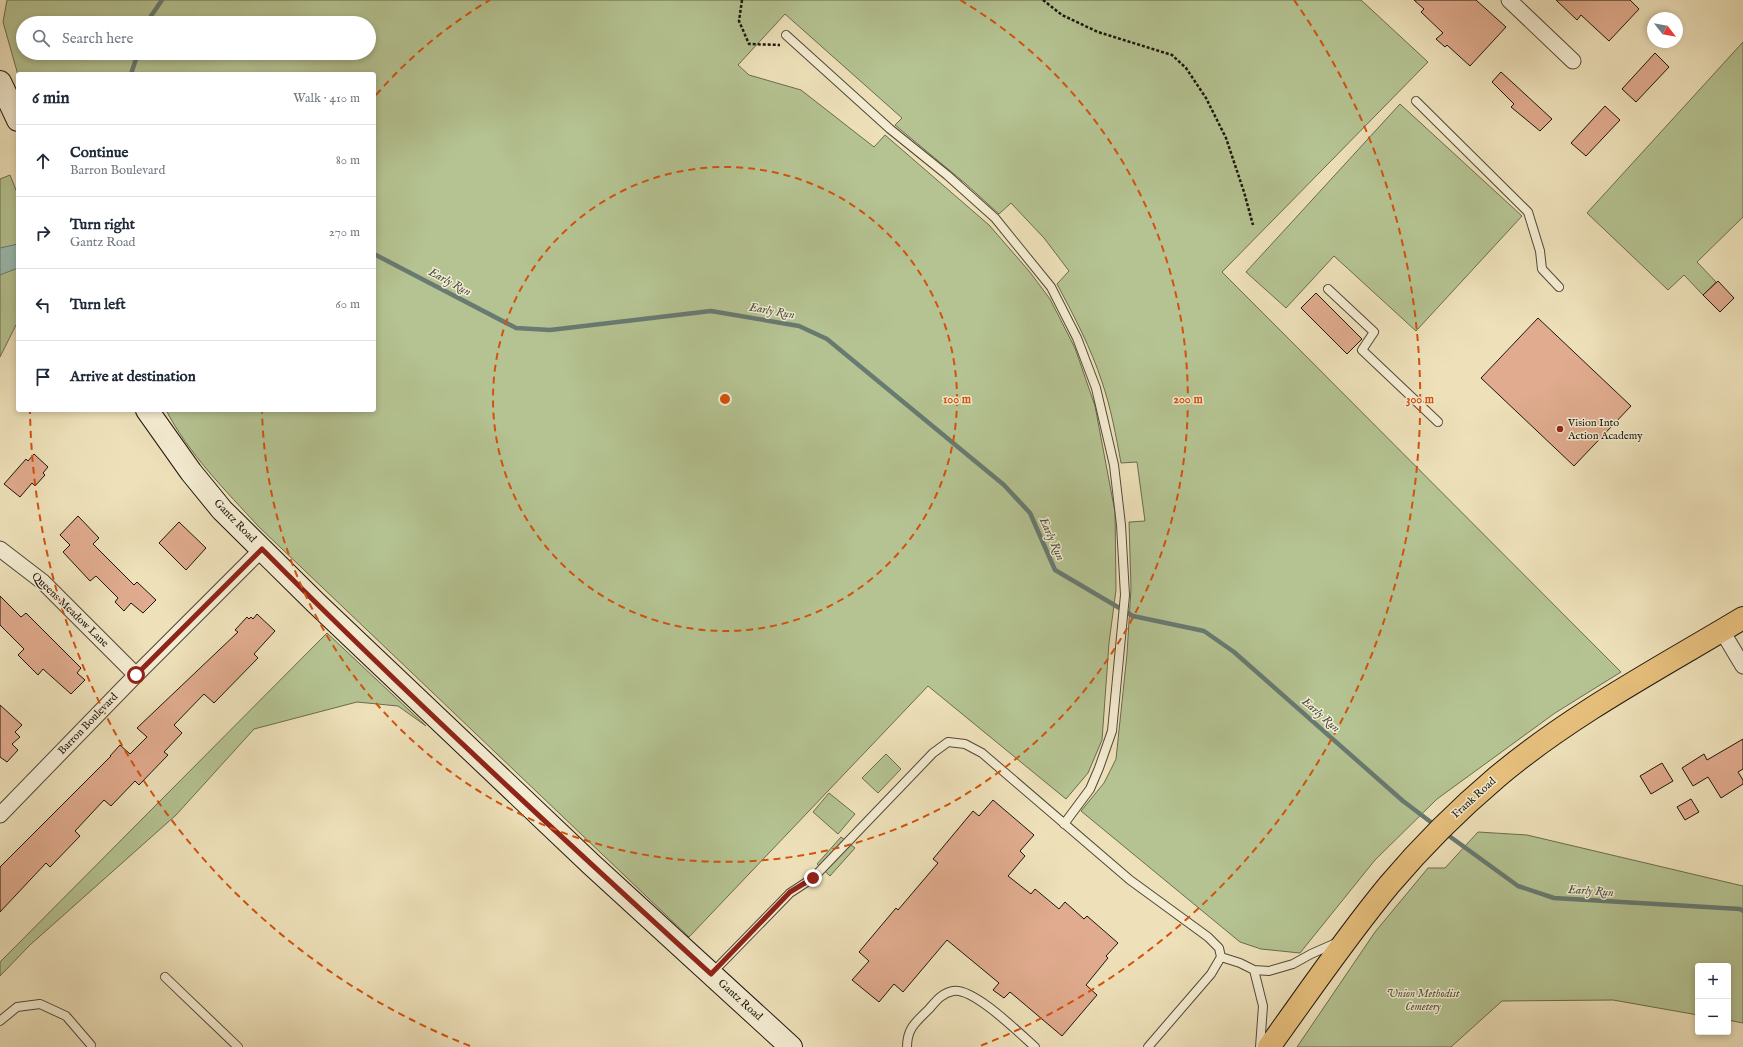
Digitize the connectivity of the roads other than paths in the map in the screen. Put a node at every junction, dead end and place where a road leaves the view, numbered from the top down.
1 (1509, 0) edge
2 (786, 35) dead end
3 (1573, 61) dead end
4 (0, 82) edge
5 (1416, 101) dead end
6 (16, 116) edge
7 (1559, 286) dead end
8 (1328, 289) dead end
9 (148, 412) edge
10 (1438, 422) dead end
11 (0, 549) edge
12 (262, 549) junction
13 (1743, 618) edge
14 (1722, 631) junction
15 (1743, 666) edge
16 (136, 675) junction
17 (1, 811) edge
18 (1064, 824) junction
19 (1348, 938) junction
20 (1221, 957) junction
21 (1254, 970) junction
22 (711, 974) junction
23 (165, 977) dead end
24 (0, 1021) edge
25 (91, 1046) edge
26 (238, 1047) edge
27 (791, 1047) edge
28 (907, 1047) edge
29 (1035, 1047) edge
30 (1148, 1047) edge
31 (1260, 1047) edge
32 (1268, 1047) edge

1 - 3 street
2 - 18 lane
4 - 6 main road
5 - 7 lane
8 - 10 lane
9 - 12 main road, Gantz Road
11 - 16 street, Queens Meadow Lane
12 - 16 street, Barron Boulevard
12 - 22 main road, Gantz Road
13 - 14 main road, Frank Road
14 - 15 street
14 - 19 main road, Frank Road
16 - 17 street, Barron Boulevard
18 - 20 lane
18 - 22 lane
19 - 21 lane
19 - 32 main road, Frank Road
20 - 21 lane
20 - 30 lane
21 - 31 lane
22 - 27 main road, Gantz Road
23 - 26 lane
24 - 25 lane
28 - 29 lane

